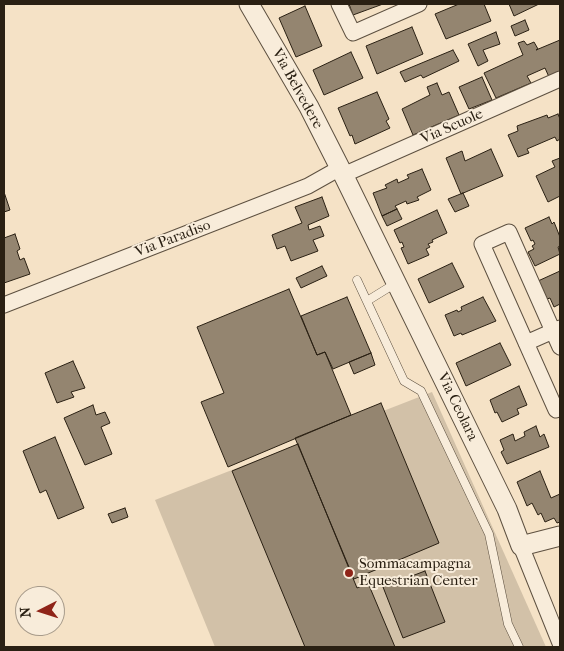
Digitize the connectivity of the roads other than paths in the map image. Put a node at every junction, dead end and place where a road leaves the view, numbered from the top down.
1 (249, 4) edge
2 (338, 4) edge
3 (419, 4) edge
4 (560, 79) edge
5 (342, 172) junction
6 (357, 280) dead end
7 (396, 283) junction
8 (367, 301) junction
9 (4, 305) edge
10 (557, 330) edge
11 (526, 343) junction
12 (560, 347) edge
13 (560, 408) edge
14 (560, 536) edge
15 (521, 546) junction
16 (560, 643) edge
17 (519, 647) edge

1 - 5 street, Via Belvedere
2 - 3 street
4 - 5 street, Via Scuole
5 - 7 street, Via Ceolara
5 - 9 street, Via Paradiso
6 - 8 lane
7 - 8 lane
7 - 15 street, Via Ceolara
8 - 17 lane
10 - 11 street
10 - 11 street
10 - 12 street
11 - 13 street
14 - 15 street
15 - 16 street, Via Ceolara

